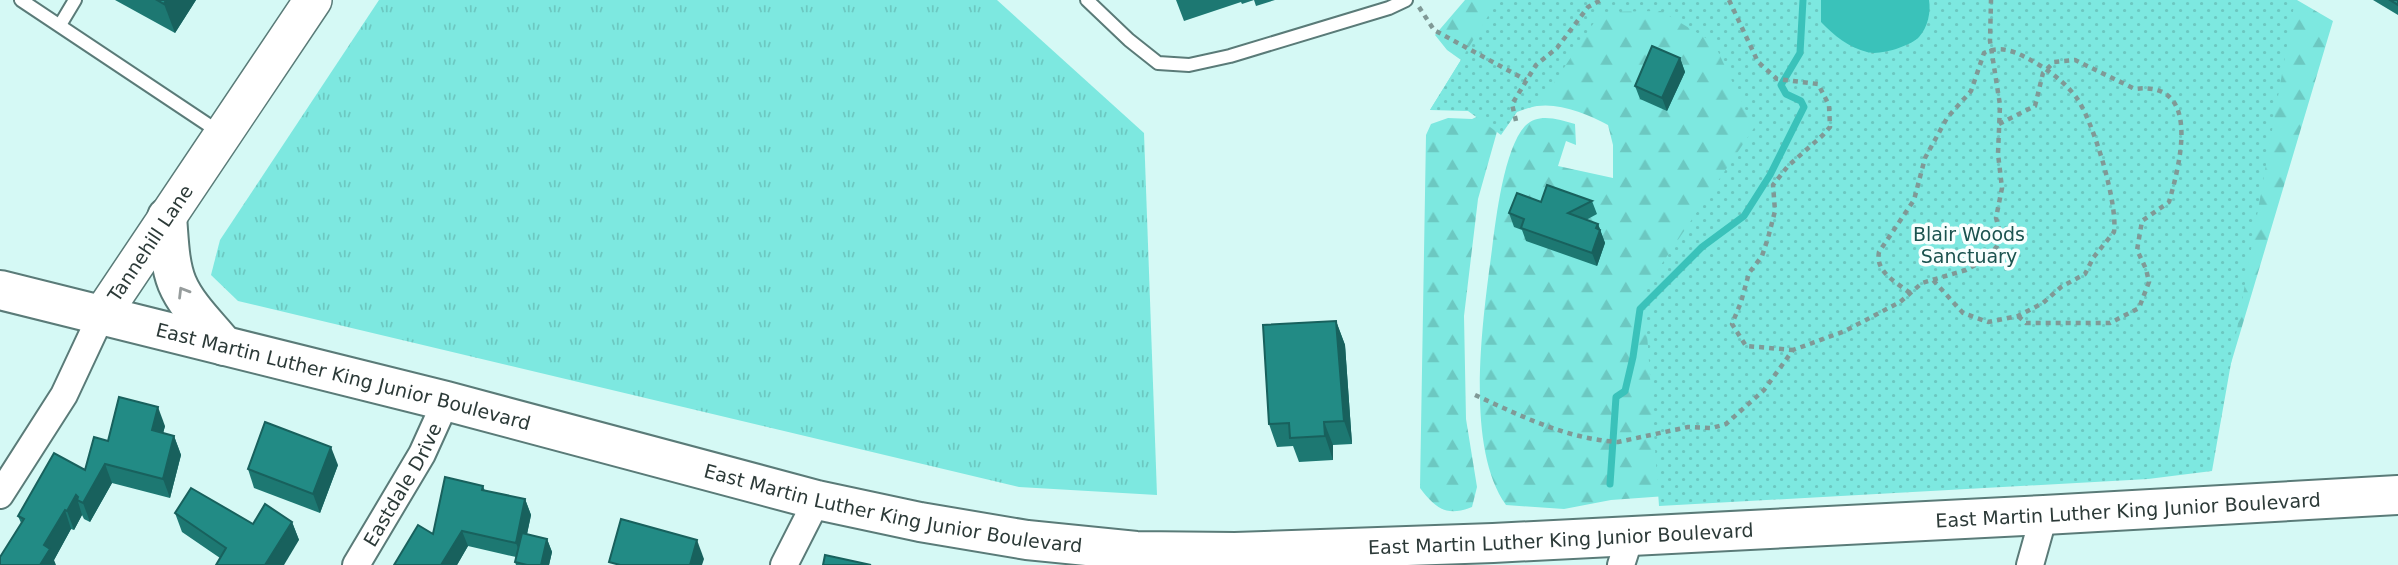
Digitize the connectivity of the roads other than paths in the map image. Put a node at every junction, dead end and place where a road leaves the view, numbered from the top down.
1 (21, 0) edge
2 (75, 0) edge
3 (313, 0) edge
4 (1087, 0) edge
5 (1406, 0) edge
6 (60, 25) junction
7 (222, 135) junction
8 (167, 217) junction
9 (0, 290) edge
10 (101, 316) junction
11 (224, 346) junction
12 (446, 401) junction
13 (0, 495) edge
14 (2398, 495) edge
15 (817, 500) junction
16 (2044, 515) junction
17 (1625, 551) edge
18 (356, 565) edge
19 (784, 565) edge
20 (2030, 565) edge

1 - 6 lane
2 - 6 lane
3 - 7 street, Tannehill Lane
4 - 5 lane
6 - 7 lane
7 - 8 street, Tannehill Lane
8 - 10 street, Tannehill Lane
11 -> 8 main road
9 - 10 main road, East Martin Luther King Junior Boulevard
10 - 11 main road, East Martin Luther King Junior Boulevard
10 - 13 street, Tannehill Lane
11 - 12 main road, East Martin Luther King Junior Boulevard
12 - 15 main road, East Martin Luther King Junior Boulevard
12 - 18 street, Eastdale Drive
14 - 16 main road, East Martin Luther King Junior Boulevard
15 - 17 main road, East Martin Luther King Junior Boulevard
15 - 19 street
16 - 17 main road, East Martin Luther King Junior Boulevard
16 - 20 street

